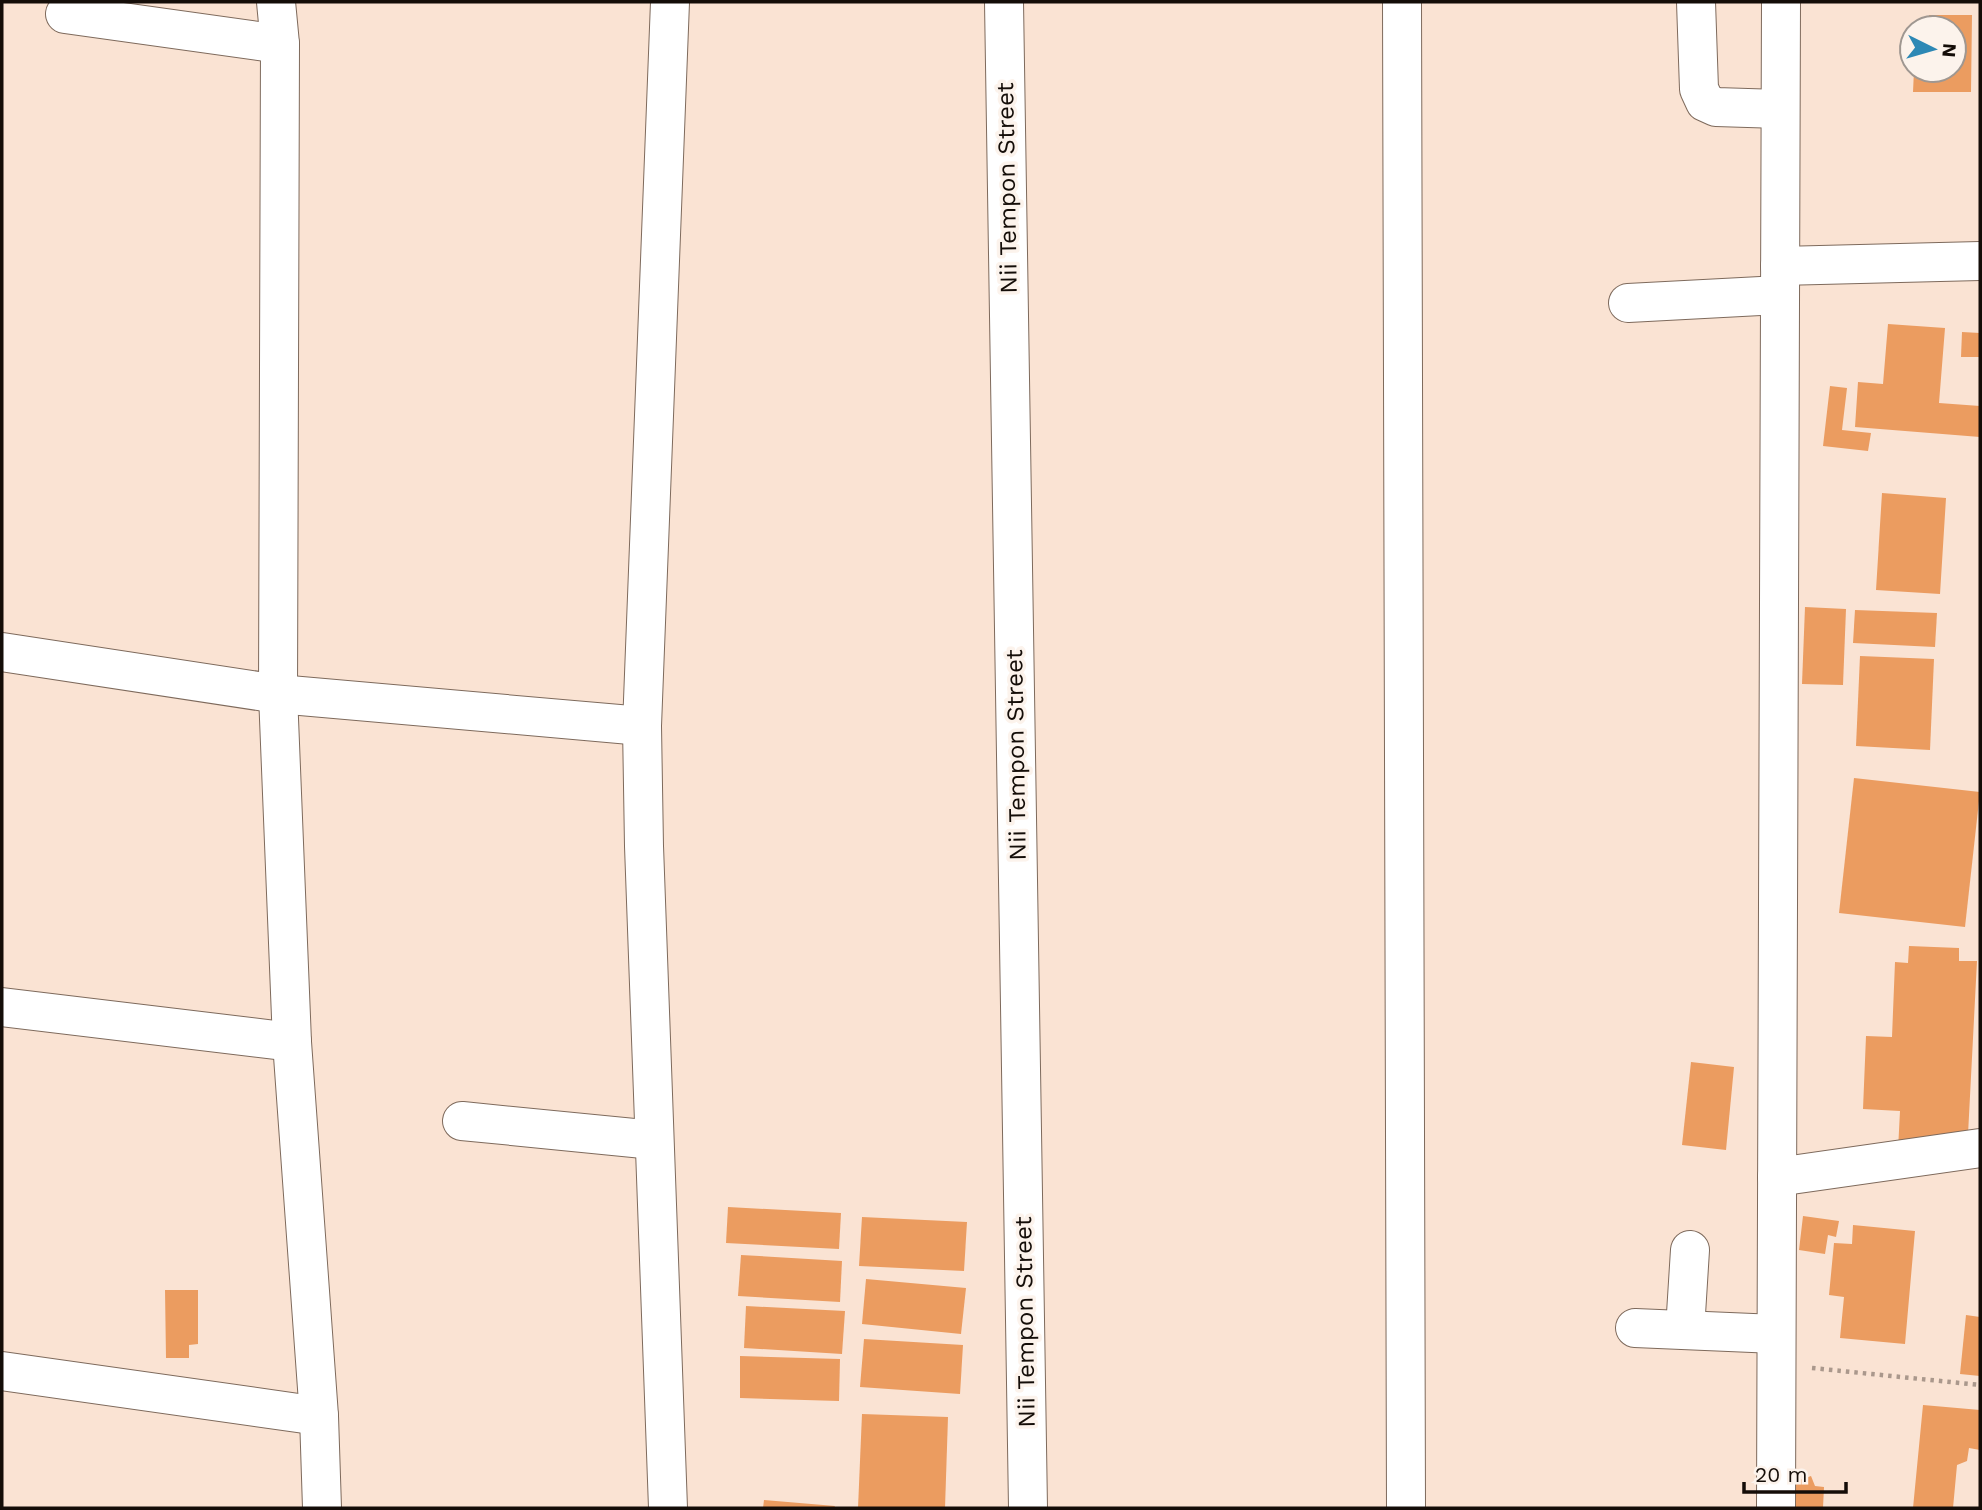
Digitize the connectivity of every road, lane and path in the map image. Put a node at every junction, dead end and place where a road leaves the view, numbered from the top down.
1 (276, 2) edge
2 (670, 2) edge
3 (1004, 2) edge
4 (1402, 2) edge
5 (1696, 2) edge
6 (1781, 2) edge
7 (65, 14) dead end
8 (279, 44) junction
9 (1780, 109) junction
10 (1980, 261) edge
11 (1780, 281) junction
12 (1628, 303) dead end
13 (2, 652) edge
14 (278, 694) junction
15 (642, 726) junction
16 (2, 1007) edge
17 (292, 1042) junction
18 (462, 1121) dead end
19 (654, 1140) junction
20 (1980, 1148) edge
21 (1777, 1177) junction
22 (1690, 1250) dead end
23 (1635, 1328) dead end
24 (1685, 1330) junction
25 (1776, 1350) junction
26 (2, 1371) edge
27 (1980, 1385) edge
28 (319, 1416) junction
29 (322, 1508) edge
30 (668, 1508) edge
31 (1028, 1508) edge
32 (1406, 1508) edge
33 (1776, 1508) edge

1 - 8 street
2 - 15 street
3 - 31 street, Nii Tempon Street
4 - 32 street
5 - 9 street
6 - 9 street
7 - 8 street
8 - 14 street
9 - 11 street
10 - 11 street
11 - 12 street
11 - 21 street
13 - 14 street
14 - 15 street
14 - 17 street
15 - 19 street
16 - 17 street
17 - 28 street
18 - 19 street
19 - 30 street
20 - 21 street
21 - 25 street
22 - 24 street
23 - 24 street
24 - 25 street
25 - 27 path
25 - 33 street
26 - 28 street
28 - 29 street

